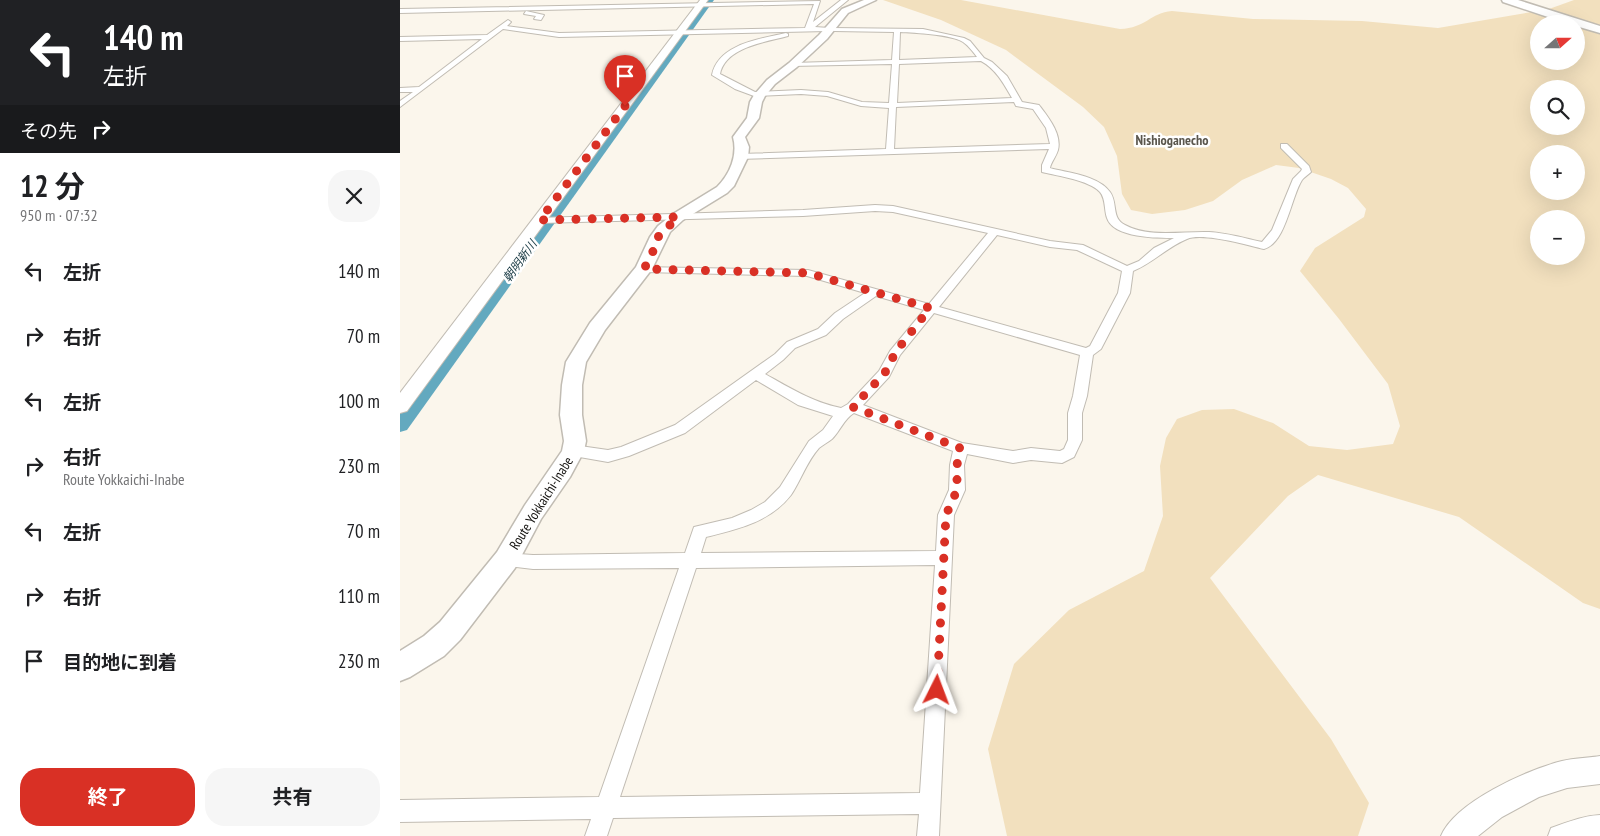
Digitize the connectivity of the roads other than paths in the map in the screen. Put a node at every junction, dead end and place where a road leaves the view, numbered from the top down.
1 (537, 0) edge
2 (845, 0) edge
3 (872, 0) edge
4 (1507, 0) edge
5 (1516, 0) edge
6 (704, 3) edge
7 (523, 10) junction
8 (400, 11) edge
9 (539, 19) dead end
10 (502, 27) junction
11 (1600, 28) edge
12 (826, 31) junction
13 (897, 31) junction
14 (685, 32) junction
15 (490, 37) junction
16 (400, 39) edge
17 (982, 59) junction
18 (896, 63) junction
19 (793, 65) junction
20 (421, 89) junction
21 (400, 90) edge
22 (761, 94) junction
23 (1016, 100) junction
24 (400, 105) edge
25 (892, 106) junction
26 (1054, 146) junction
27 (1284, 146) dead end
28 (890, 151) junction
29 (741, 157) junction
30 (678, 217) junction
31 (546, 220) junction
32 (994, 232) junction
33 (1181, 235) junction
34 (644, 269) junction
35 (1128, 269) junction
36 (874, 292) junction
37 (930, 308) junction
38 (1087, 353) junction
39 (755, 374) junction
40 (400, 406) edge
41 (848, 410) junction
42 (960, 448) junction
43 (573, 451) junction
44 (944, 558) junction
45 (691, 559) junction
46 (506, 560) junction
47 (400, 667) edge
48 (1600, 770) edge
49 (930, 803) junction
50 (606, 808) junction
51 (400, 811) edge
52 (1600, 826) edge
53 (596, 836) edge
54 (928, 836) edge
55 (1456, 836) edge
56 (1559, 836) edge

1 - 7 street
2 - 12 street
3 - 12 main road, Route Yokkaichi-Inabe
4 - 11 highway
5 - 11 highway
6 - 7 street
6 - 12 street
6 - 14 street
7 - 8 street
7 - 9 street
7 - 10 street
10 - 14 street
10 - 15 street
12 - 13 street
12 - 14 street
12 - 19 main road, Route Yokkaichi-Inabe
12 - 22 street
13 - 17 street
13 - 18 street
14 - 31 street
15 - 16 street
15 - 20 street
17 - 18 street
17 - 23 street
18 - 19 street
18 - 25 street
19 - 22 main road, Route Yokkaichi-Inabe
20 - 21 street
20 - 24 street
22 - 25 street
22 - 29 main road, Route Yokkaichi-Inabe
23 - 25 street
23 - 26 street
25 - 28 street
26 - 28 street
26 - 33 street
27 - 33 street
28 - 29 street
29 - 30 main road, Route Yokkaichi-Inabe
30 - 31 street
30 - 32 street
30 - 34 main road, Route Yokkaichi-Inabe
31 - 40 street
32 - 35 street
32 - 37 street
33 - 35 street
34 - 36 street
34 - 43 main road, Route Yokkaichi-Inabe
35 - 38 street
36 - 37 street
36 - 39 street
37 - 38 street
37 - 41 street
38 - 42 street
39 - 41 street
39 - 43 street
41 - 42 street
41 - 45 street
42 - 44 street
43 - 46 main road, Route Yokkaichi-Inabe
44 - 45 street
44 - 49 street
45 - 46 street
45 - 50 street
46 - 47 main road, Route Yokkaichi-Inabe
48 - 55 street
49 - 50 street
49 - 54 street
50 - 51 street
50 - 53 street
52 - 56 street

